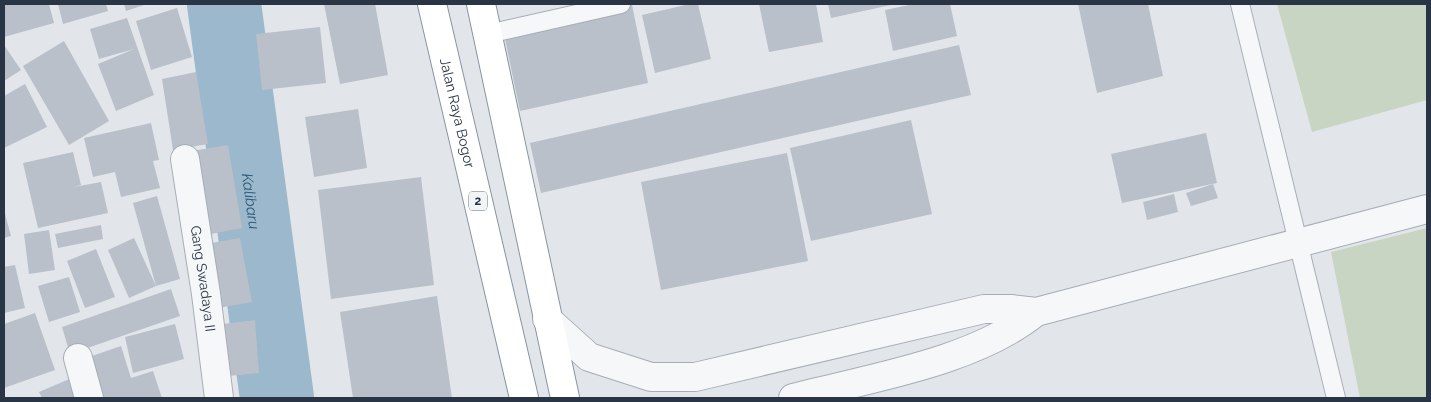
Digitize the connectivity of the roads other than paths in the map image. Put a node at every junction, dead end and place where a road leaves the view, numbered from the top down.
1 (432, 4) edge
2 (481, 4) edge
3 (621, 4) edge
4 (1240, 4) edge
5 (603, 6) edge
6 (488, 34) junction
7 (185, 159) dead end
8 (1427, 209) edge
9 (1298, 243) junction
10 (1036, 312) junction
11 (547, 319) junction
12 (509, 330) junction
13 (78, 358) dead end
14 (698, 387) edge
15 (89, 398) edge
16 (219, 398) edge
17 (524, 398) edge
18 (565, 398) edge
19 (793, 398) edge
20 (1336, 398) edge

1 - 12 highway, Jalan Raya Bogor / 2
2 - 6 highway
3 - 5 lane
4 - 9 lane
5 - 6 lane
6 - 11 highway
7 - 16 street, Gang Swadaya II
8 - 9 street
9 - 10 street
9 - 20 lane
10 - 14 street
10 - 19 street
11 - 12 highway
11 - 14 street
11 - 18 highway
12 - 17 highway, Jalan Raya Bogor / 2
13 - 15 street

